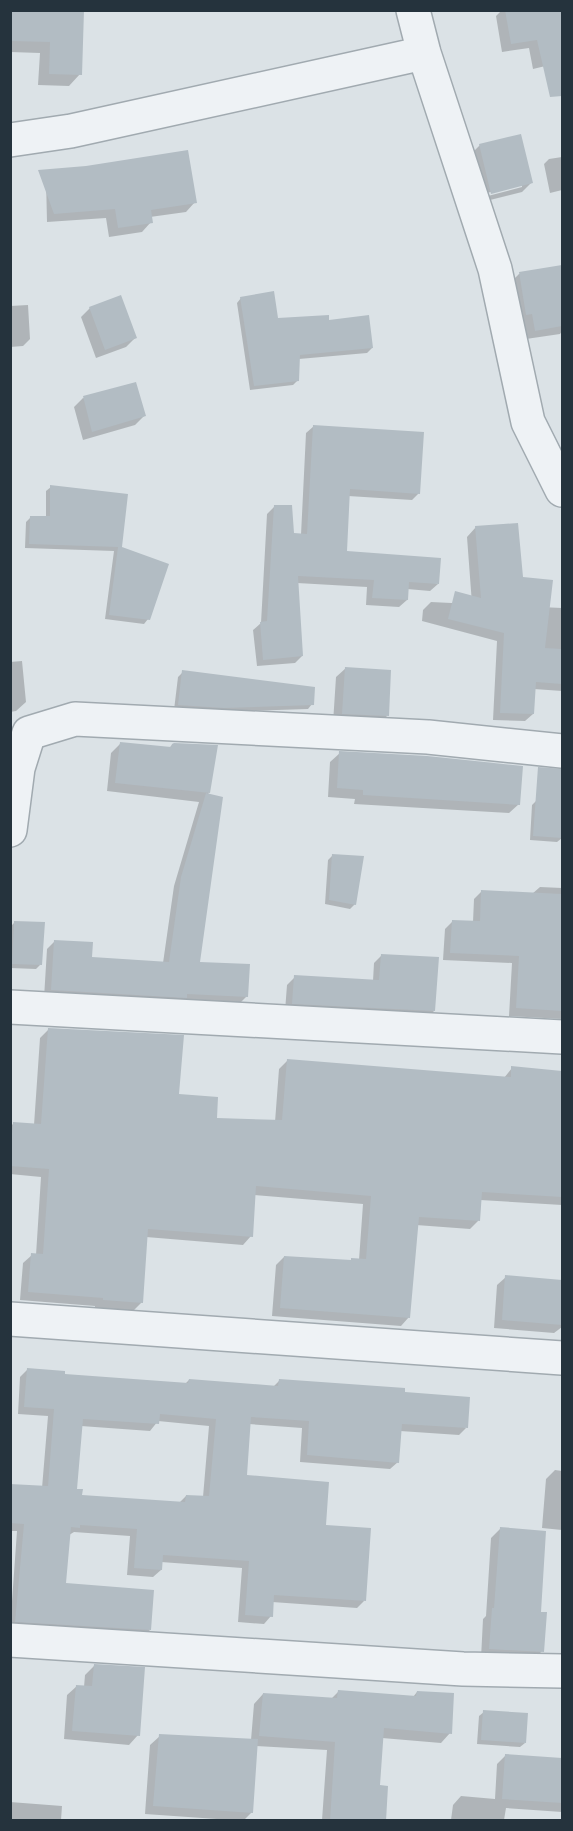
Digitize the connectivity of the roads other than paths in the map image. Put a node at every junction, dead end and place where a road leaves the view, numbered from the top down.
1 (413, 10) edge
2 (424, 53) junction
3 (10, 140) edge
4 (562, 490) edge
5 (562, 751) edge
6 (10, 830) edge
7 (10, 1007) edge
8 (562, 1037) edge
9 (10, 1319) edge
10 (562, 1358) edge
11 (10, 1640) edge
12 (562, 1671) edge

1 - 2 street
2 - 3 street
2 - 4 street
5 - 6 street
7 - 8 street
9 - 10 street
11 - 12 street

